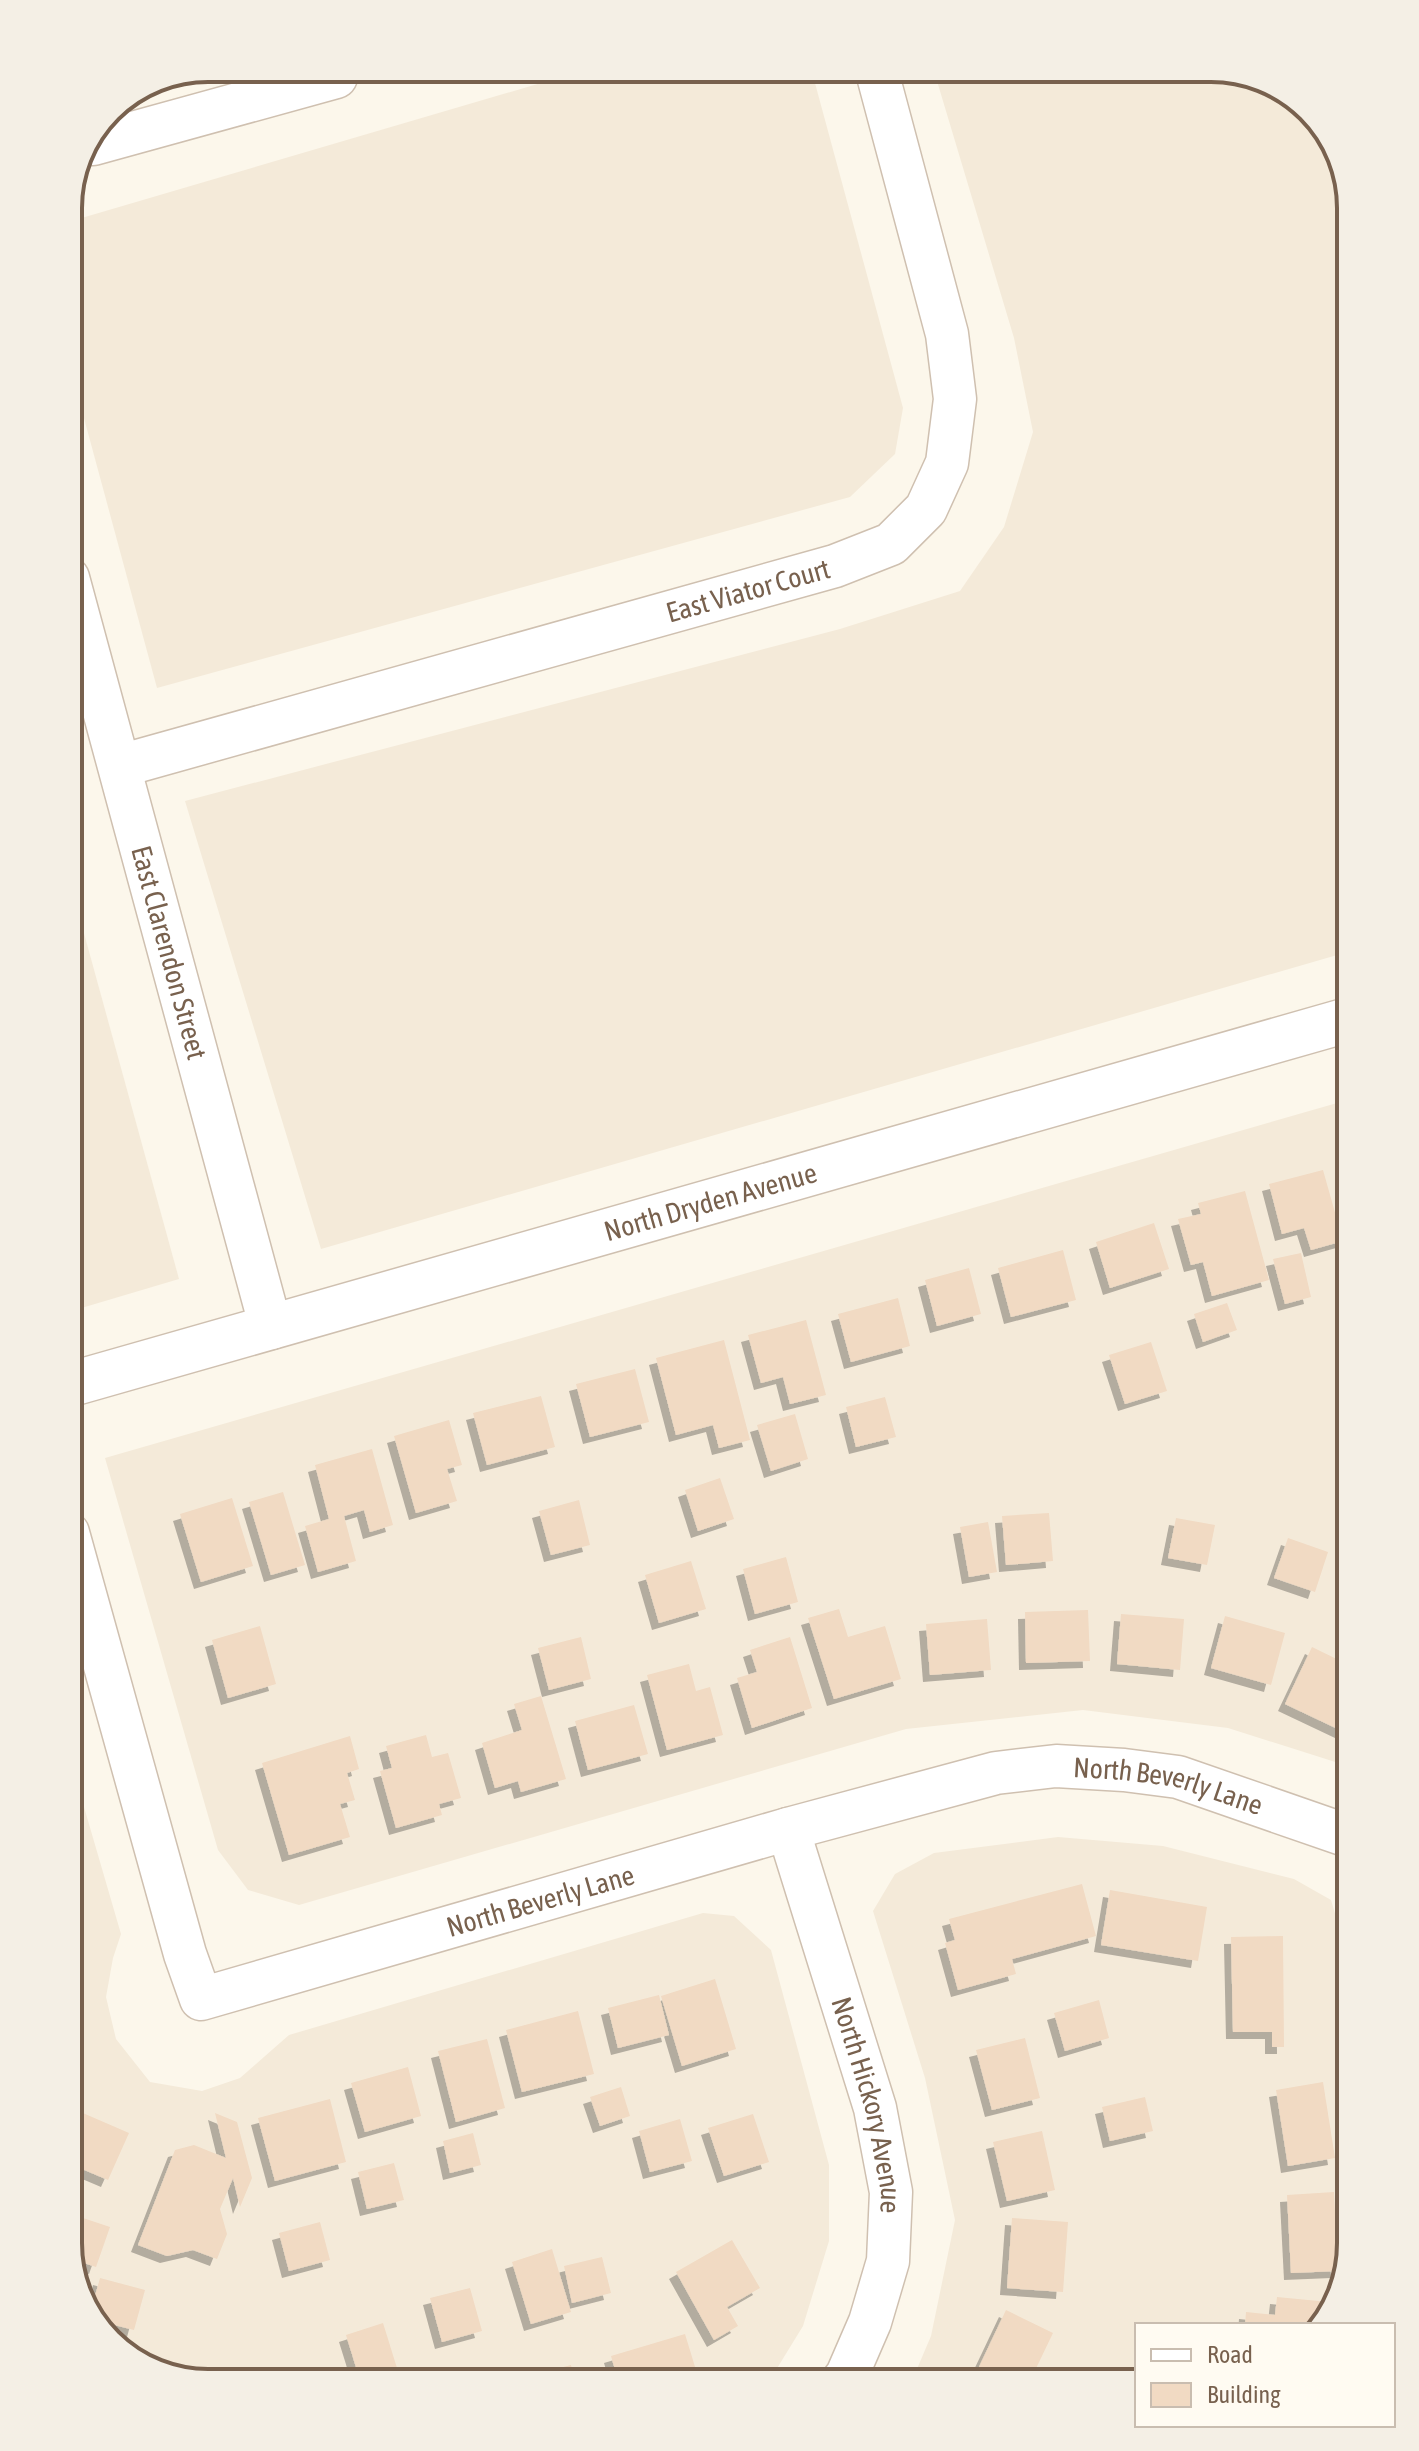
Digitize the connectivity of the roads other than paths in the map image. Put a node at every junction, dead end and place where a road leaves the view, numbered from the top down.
1 (318, 82) edge
2 (880, 82) edge
3 (101, 142) edge
4 (82, 629) edge
5 (120, 766) junction
6 (1337, 1023) edge
7 (271, 1328) junction
8 (82, 1381) edge
9 (82, 1583) edge
10 (788, 1829) junction
11 (1337, 1832) edge
12 (850, 2369) edge

1 - 3 street
2 - 5 street, East Viator Court
4 - 5 street, East Clarendon Street
5 - 7 street, East Clarendon Street
6 - 7 street, North Dryden Avenue
7 - 8 street, North Dryden Avenue
9 - 10 street, North Beverly Lane
10 - 11 street, North Beverly Lane
10 - 12 street, North Hickory Avenue

